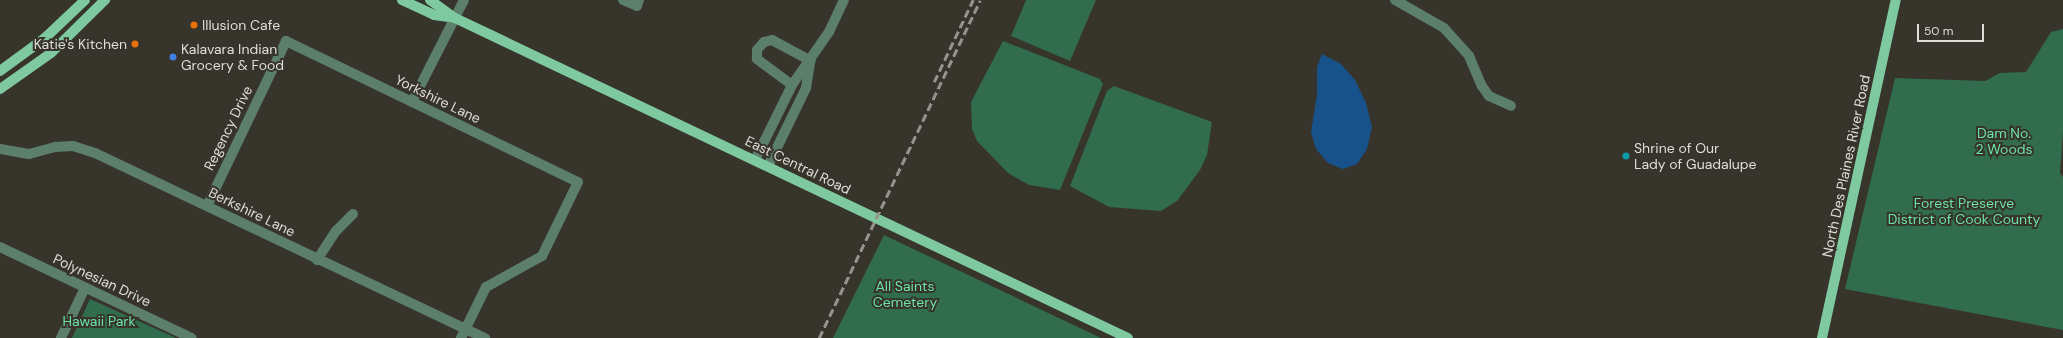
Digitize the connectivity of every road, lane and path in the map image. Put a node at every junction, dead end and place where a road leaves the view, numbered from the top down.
1 (85, 0) edge
2 (105, 0) edge
3 (402, 0) edge
4 (430, 0) edge
5 (464, 0) edge
6 (623, 0) edge
7 (844, 0) edge
8 (1395, 0) edge
9 (1896, 0) edge
10 (638, 3) edge
11 (455, 18) junction
12 (286, 41) joint
13 (811, 61) junction
14 (0, 71) edge
15 (792, 85) junction
16 (0, 89) edge
17 (412, 102) junction
18 (1511, 106) dead end
19 (0, 149) edge
20 (755, 160) junction
21 (768, 166) junction
22 (207, 206) junction
23 (353, 214) dead end
24 (0, 248) edge
25 (317, 260) junction
26 (85, 288) junction
27 (463, 333) edge
28 (61, 338) edge
29 (192, 338) edge
30 (485, 338) edge
31 (1128, 338) edge
32 (1822, 338) edge

1 - 14 main road
2 - 16 main road
3 - 11 main road, East Central Road
4 - 11 main road, East Central Road
5 - 11 street
6 - 10 street
7 - 13 street
8 - 18 street
9 - 32 main road, North Des Plaines River Road
11 - 17 street
11 - 20 main road, East Central Road
12 - 17 street, Yorkshire Lane
12 - 22 street, Regency Drive
13 - 15 street
13 - 15 street
13 - 21 street
15 - 20 street
17 - 27 street, Yorkshire Lane
19 - 22 street, Berkshire Lane
20 - 21 main road, East Central Road
21 - 31 main road, East Central Road
22 - 25 street, Berkshire Lane
23 - 25 street
24 - 26 street, Polynesian Drive
25 - 27 street, Berkshire Lane
26 - 28 street
26 - 29 street, Polynesian Drive
27 - 30 street, Berkshire Lane

